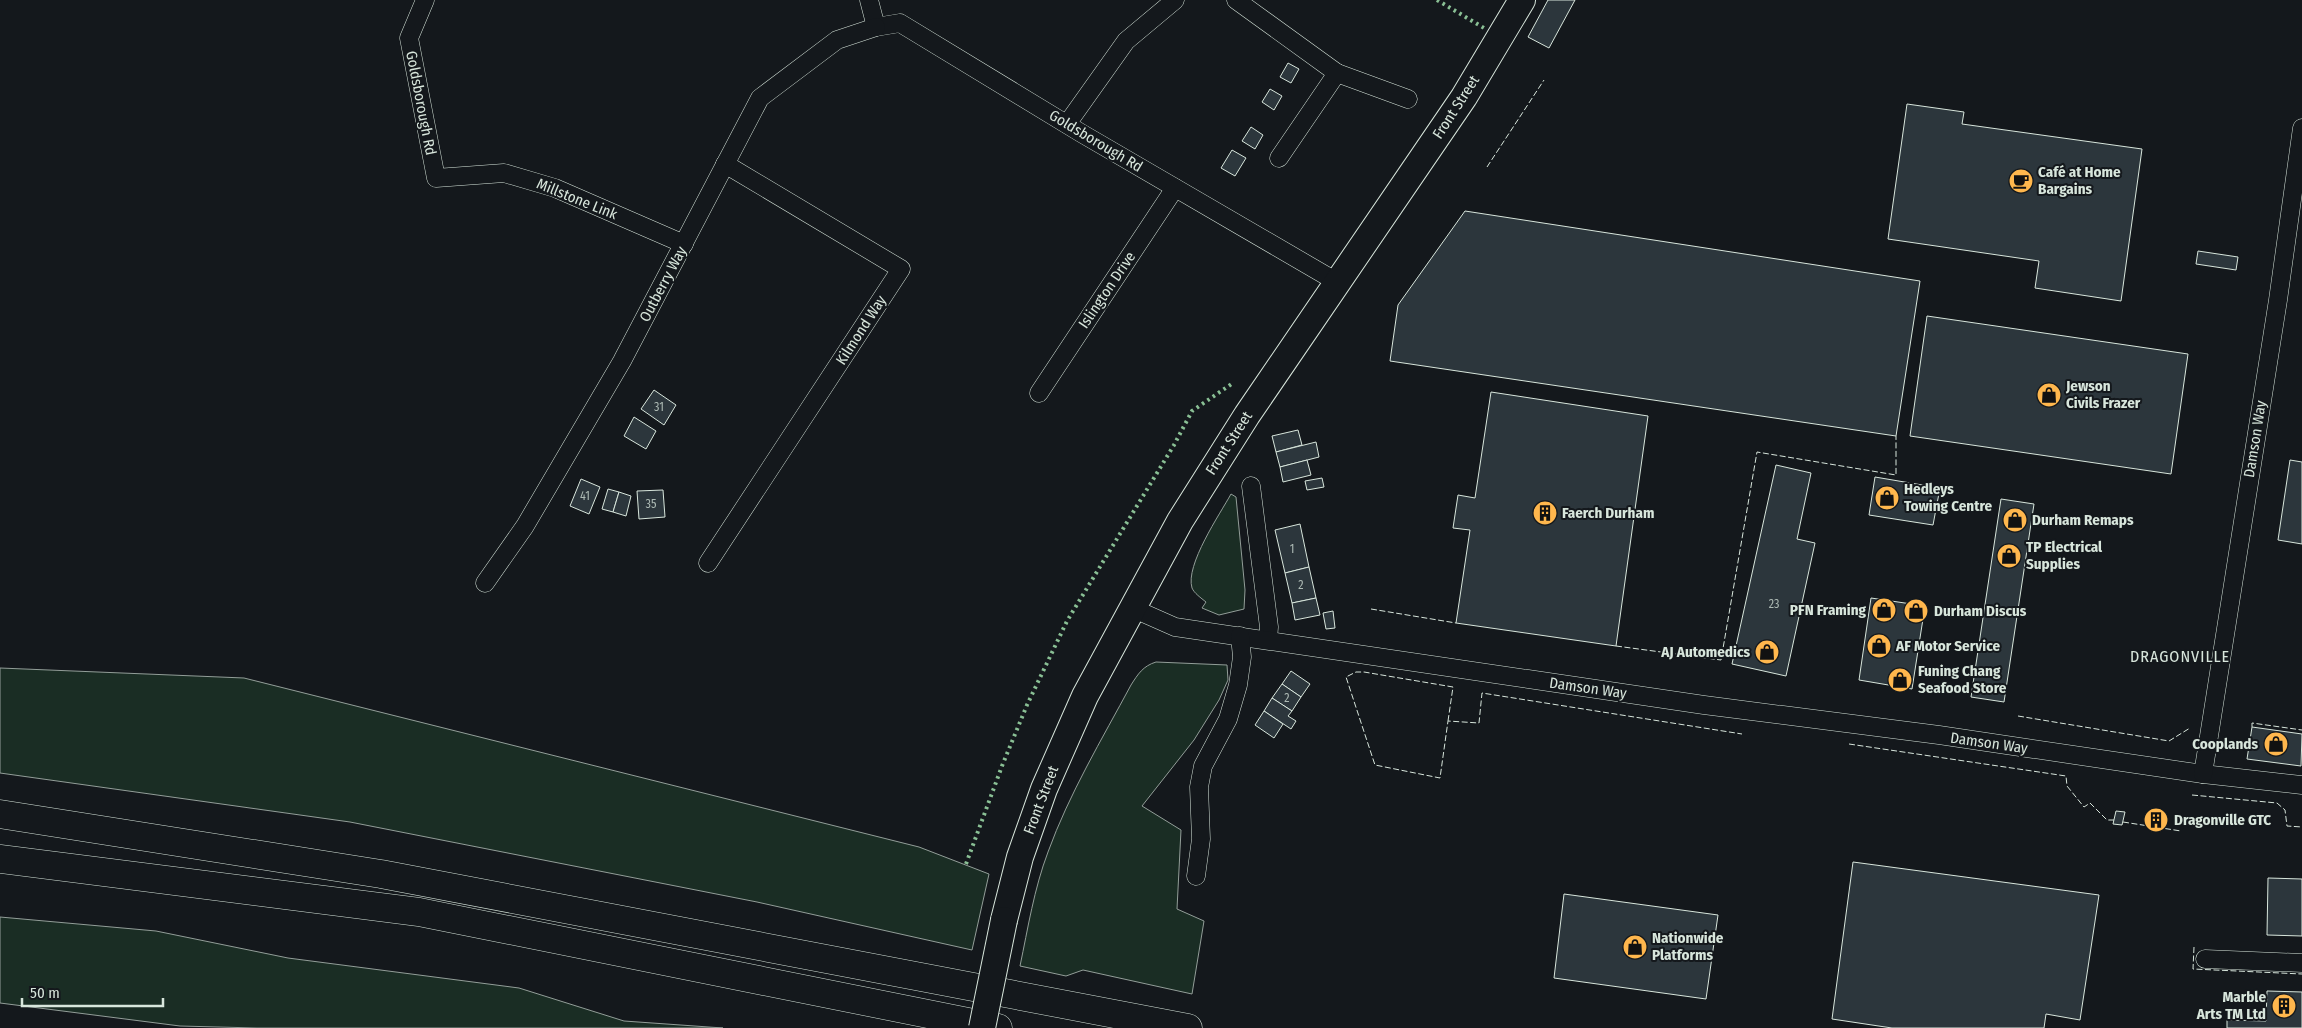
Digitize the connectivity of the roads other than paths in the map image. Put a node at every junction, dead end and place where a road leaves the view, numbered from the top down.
1 (425, 0) edge
2 (869, 0) edge
3 (1175, 0) edge
4 (1236, 0) edge
5 (1522, 0) edge
6 (876, 27) junction
7 (1337, 73) junction
8 (1408, 99) dead end
9 (1067, 124) junction
10 (2302, 128) edge
11 (1279, 158) dead end
12 (726, 164) junction
13 (436, 178) joint
14 (1175, 188) junction
15 (684, 244) junction
16 (1338, 282) junction
17 (1038, 393) dead end
18 (1251, 486) dead end
19 (708, 563) dead end
20 (486, 583) dead end
21 (1132, 608) junction
22 (1240, 636) junction
23 (1268, 640) junction
24 (2203, 774) junction
25 (2302, 784) edge
26 (0, 814) edge
27 (0, 859) edge
28 (1196, 876) dead end
29 (2205, 959) dead end
30 (2302, 963) edge
31 (982, 1028) edge
32 (998, 1028) edge
33 (1188, 1028) edge

1 - 13 street, Goldsborough Rd
2 - 6 street
3 - 9 street
4 - 7 street
5 - 16 main road, Front Street
6 - 9 street, Goldsborough Rd
6 - 12 street, Outberry Way
7 - 8 street
7 - 11 street
9 - 14 street, Goldsborough Rd
10 - 24 street, Damson Way
12 - 15 street, Outberry Way
12 - 19 street, Kilmond Way
13 - 15 street, Millstone Link
14 - 16 street, Goldsborough Rd
14 - 17 street, Islington Drive
15 - 20 street, Outberry Way
16 - 21 main road, Front Street
18 - 23 street
21 - 22 street, Damson Way
21 - 31 main road, Front Street, bridge
22 - 23 street, Damson Way
22 - 28 street
23 - 24 street, Damson Way
24 - 25 street
26 - 33 highway
27 - 32 highway
29 - 30 street

